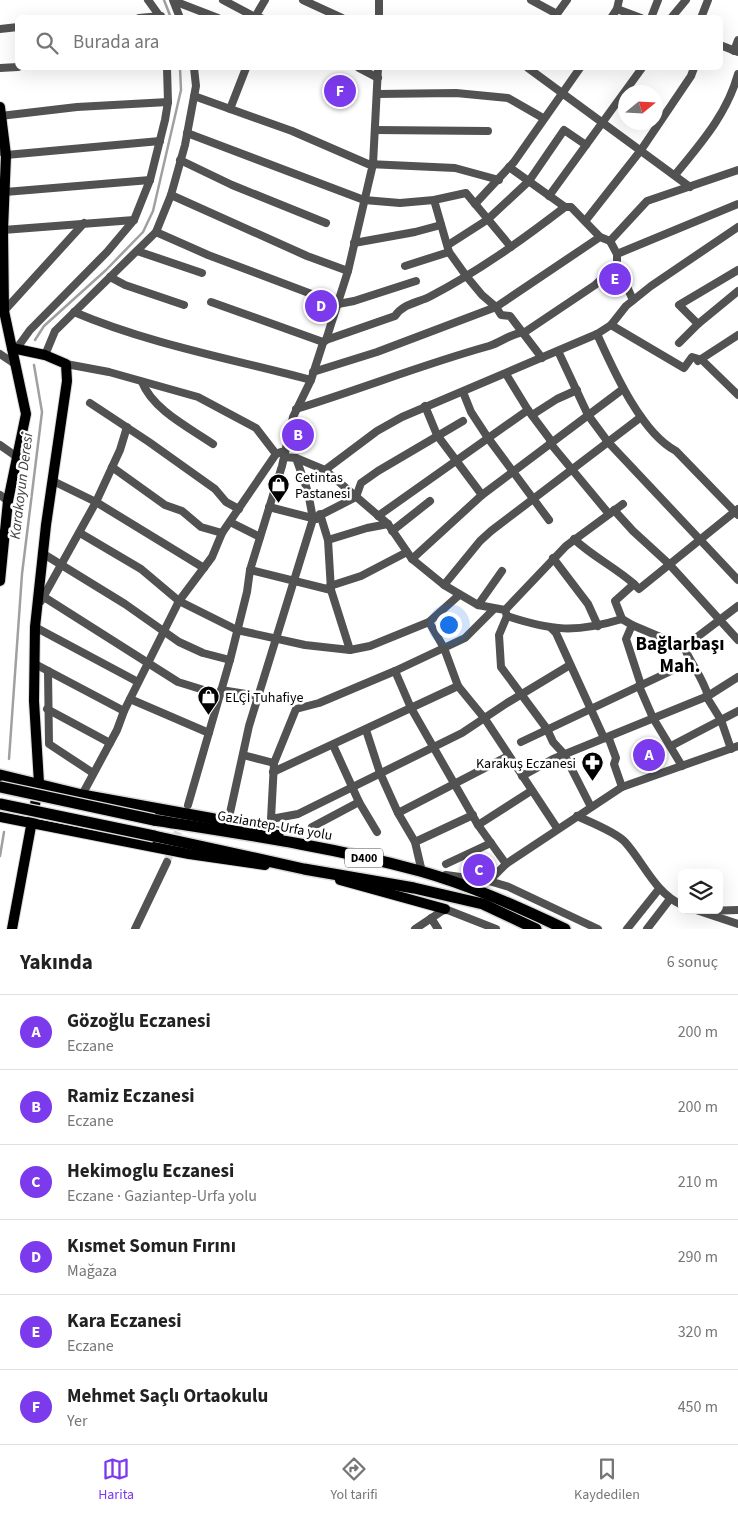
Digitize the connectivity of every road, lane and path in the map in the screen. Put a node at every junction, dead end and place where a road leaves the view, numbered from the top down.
1 (148, 0) edge
2 (174, 0) edge
3 (223, 0) edge
4 (265, 0) edge
5 (302, 0) edge
6 (379, 0) edge
7 (531, 0) edge
8 (567, 0) edge
9 (619, 0) edge
10 (658, 0) edge
11 (686, 0) edge
12 (708, 0) edge
13 (617, 8) junction
14 (159, 15) edge
15 (179, 15) edge
16 (211, 15) edge
17 (254, 15) edge
18 (259, 15) edge
19 (335, 15) edge
20 (379, 15) edge
21 (554, 15) edge
22 (557, 15) edge
23 (614, 15) edge
24 (634, 15) edge
25 (652, 15) edge
26 (674, 15) edge
27 (703, 15) edge
28 (15, 27) edge
29 (0, 29) edge
30 (738, 40) edge
31 (723, 46) edge
32 (736, 51) edge
33 (15, 67) edge
34 (0, 68) edge
35 (168, 70) edge
36 (194, 70) edge
37 (245, 70) edge
38 (363, 70) edge
39 (378, 70) edge
40 (531, 70) edge
41 (579, 70) edge
42 (641, 70) edge
43 (693, 70) edge
44 (738, 74) edge
45 (378, 78) junction
46 (377, 94) junction
47 (562, 95) junction
48 (194, 96) junction
49 (168, 102) junction
50 (0, 107) edge
51 (230, 109) junction
52 (0, 116) edge
53 (543, 118) junction
54 (602, 122) junction
55 (374, 130) junction
56 (488, 131) dead end
57 (187, 133) junction
58 (160, 141) junction
59 (586, 145) junction
60 (641, 150) junction
61 (3, 153) edge
62 (180, 160) junction
63 (373, 164) junction
64 (509, 167) junction
65 (738, 170) edge
66 (675, 175) junction
67 (150, 180) junction
68 (499, 180) junction
69 (529, 181) junction
70 (690, 187) junction
71 (5, 192) junction
72 (171, 195) junction
73 (550, 196) junction
74 (364, 200) junction
75 (434, 200) junction
76 (475, 204) junction
77 (738, 204) edge
78 (565, 207) junction
79 (2, 211) edge
80 (134, 220) junction
81 (487, 220) junction
82 (586, 220) junction
83 (326, 222) dead end
84 (84, 223) junction
85 (442, 225) junction
86 (738, 227) edge
87 (156, 232) junction
88 (2, 234) edge
89 (600, 236) junction
90 (610, 241) junction
91 (354, 244) junction
92 (448, 248) junction
93 (512, 248) junction
94 (137, 251) junction
95 (617, 254) junction
96 (617, 265) junction
97 (405, 266) dead end
98 (738, 270) edge
99 (348, 271) junction
100 (202, 273) dead end
101 (110, 277) junction
102 (467, 277) junction
103 (416, 282) dead end
104 (738, 291) edge
105 (633, 300) junction
106 (211, 302) dead end
107 (338, 304) junction
108 (184, 305) dead end
109 (496, 307) junction
110 (4, 311) junction
111 (74, 312) junction
112 (698, 324) junction
113 (611, 325) junction
114 (524, 332) junction
115 (597, 334) junction
116 (738, 335) edge
117 (325, 341) junction
118 (679, 343) dead end
119 (15, 348) junction
120 (558, 351) junction
121 (0, 354) edge
122 (46, 355) junction
123 (542, 358) junction
124 (698, 361) junction
125 (15, 364) junction
126 (66, 364) junction
127 (313, 372) junction
128 (506, 374) junction
129 (311, 380) junction
130 (142, 382) junction
131 (623, 389) junction
132 (577, 390) junction
133 (463, 392) junction
134 (738, 395) edge
135 (90, 403) dead end
136 (424, 406) junction
137 (296, 409) junction
138 (530, 413) junction
139 (588, 414) junction
140 (641, 418) junction
141 (463, 421) dead end
142 (127, 427) junction
143 (437, 435) junction
144 (488, 438) junction
145 (551, 442) junction
146 (608, 442) junction
147 (213, 444) dead end
148 (0, 445) edge
149 (282, 454) junction
150 (17, 457) junction
151 (296, 458) junction
152 (456, 461) junction
153 (112, 468) junction
154 (325, 470) junction
155 (572, 470) junction
156 (514, 472) junction
157 (52, 481) junction
158 (482, 495) junction
159 (356, 497) junction
160 (4, 498) edge
161 (532, 500) junction
162 (430, 501) dead end
163 (96, 502) junction
164 (623, 504) dead end
165 (270, 507) junction
166 (239, 510) junction
167 (612, 512) junction
168 (737, 512) edge
169 (378, 516) junction
170 (321, 517) junction
171 (313, 519) junction
172 (549, 520) dead end
173 (230, 522) junction
174 (390, 528) junction
175 (80, 533) junction
176 (222, 533) junction
177 (260, 537) junction
178 (700, 538) junction
179 (574, 539) junction
180 (328, 540) junction
181 (407, 552) junction
182 (42, 553) junction
183 (2, 557) edge
184 (553, 558) junction
185 (412, 559) junction
186 (669, 564) junction
187 (62, 565) junction
188 (204, 568) junction
189 (250, 570) junction
190 (502, 571) dead end
191 (293, 580) junction
192 (738, 580) edge
193 (0, 581) edge
194 (634, 584) junction
195 (444, 586) junction
196 (330, 588) junction
197 (458, 596) junction
198 (41, 601) junction
199 (179, 601) junction
200 (478, 605) junction
201 (738, 606) edge
202 (494, 609) junction
203 (506, 613) junction
204 (622, 619) junction
205 (720, 620) junction
206 (429, 622) junction
207 (632, 625) junction
208 (598, 626) junction
209 (35, 628) junction
210 (550, 628) junction
211 (237, 630) junction
212 (164, 633) junction
213 (277, 638) junction
214 (738, 640) edge
215 (684, 647) junction
216 (444, 648) junction
217 (350, 650) junction
218 (230, 660) junction
219 (149, 662) junction
220 (690, 662) junction
221 (35, 664) junction
222 (570, 665) junction
223 (48, 671) junction
224 (395, 671) junction
225 (738, 677) edge
226 (138, 682) junction
227 (640, 685) junction
228 (458, 686) junction
229 (221, 692) junction
230 (522, 695) junction
231 (258, 696) junction
232 (707, 696) junction
233 (130, 699) junction
234 (412, 708) junction
235 (47, 709) junction
236 (592, 709) junction
237 (124, 711) junction
238 (738, 711) edge
239 (653, 718) junction
240 (485, 719) junction
241 (721, 720) junction
242 (547, 729) junction
243 (366, 730) junction
244 (209, 732) junction
245 (604, 738) junction
246 (521, 742) dead end
247 (110, 743) junction
248 (333, 745) junction
249 (435, 746) junction
250 (670, 746) junction
251 (735, 747) edge
252 (564, 754) junction
253 (243, 755) junction
254 (508, 756) junction
255 (682, 766) junction
256 (274, 768) junction
257 (93, 773) junction
258 (380, 773) junction
259 (0, 774) edge
260 (522, 776) junction
261 (39, 783) junction
262 (456, 784) junction
263 (352, 786) junction
264 (0, 787) edge
265 (622, 787) junction
266 (531, 791) junction
267 (82, 795) junction
268 (359, 802) junction
269 (0, 804) edge
270 (188, 805) dead end
271 (591, 807) junction
272 (398, 813) junction
273 (473, 815) junction
274 (577, 816) junction
275 (0, 817) edge
276 (228, 822) junction
277 (33, 823) junction
278 (478, 825) junction
279 (312, 827) dead end
280 (557, 828) junction
281 (377, 832) dead end
282 (415, 842) junction
283 (491, 843) junction
284 (340, 852) junction
285 (167, 862) tunnel mouth
286 (446, 864) dead end
287 (506, 864) junction
288 (304, 870) junction
289 (421, 872) junction
290 (489, 881) junction
291 (659, 889) junction
292 (670, 900) junction
293 (678, 903) edge
294 (445, 909) junction
295 (723, 910) edge
296 (738, 910) edge
297 (707, 914) edge
298 (431, 918) junction
299 (738, 924) edge
300 (12, 929) edge
301 (135, 929) edge
302 (415, 929) edge
303 (438, 929) edge
304 (496, 929) edge
305 (536, 929) edge
306 (565, 929) edge
307 (598, 929) edge
308 (627, 929) edge
309 (648, 929) edge

1 - 14 street
2 - 15 street
2 - 16 street
3 - 17 street
4 - 18 street
5 - 19 street
6 - 20 street
7 - 21 street
8 - 22 street
9 - 13 street
10 - 25 street
11 - 26 street
12 - 27 street
13 - 23 street
13 - 24 street
28 - 29 street
30 - 32 street
31 - 32 street
33 - 34 street
35 - 49 street
36 - 48 street
37 - 51 street
38 - 45 street
39 - 45 street
40 - 47 street
41 - 47 street
42 - 54 street
43 - 60 street
44 - 66 street
45 - 46 street
46 - 53 street
46 - 55 street
47 - 53 street
47 - 54 street
48 - 51 street
48 - 57 street
49 - 52 street
49 - 58 street
50 - 52 main road
51 - 63 street
52 - 61 main road
53 - 64 street
54 - 59 street
54 - 60 street
55 - 56 street
55 - 63 street
57 - 62 street
57 - 74 street
58 - 61 street
58 - 67 street
59 - 69 street
59 - 73 street
60 - 66 street
60 - 82 street
61 - 71 main road
62 - 72 street
62 - 83 street
63 - 68 street
63 - 74 street
64 - 68 street
64 - 69 street
65 - 70 street
66 - 70 street
67 - 71 street
67 - 80 street
68 - 76 street
69 - 73 street
69 - 81 street
70 - 90 street
71 - 79 main road
72 - 87 street
72 - 99 street
73 - 78 street
74 - 75 street
74 - 91 street
75 - 76 street
75 - 85 street
76 - 81 street
77 - 95 street
78 - 82 street
78 - 93 street
79 - 88 main road
80 - 84 street
80 - 119 street
81 - 92 street
81 - 93 street
82 - 89 street
84 - 88 street
84 - 110 street
85 - 91 street
85 - 92 street
86 - 105 street
87 - 94 street
87 - 107 street
88 - 110 main road
89 - 90 street
89 - 109 street
90 - 95 street
91 - 99 street
92 - 97 street
92 - 102 street
93 - 102 street
94 - 100 street
94 - 101 street
95 - 96 street
96 - 105 street
96 - 114 street
98 - 112 street
99 - 107 street
101 - 108 street
101 - 111 street
102 - 109 street
102 - 117 street
103 - 107 street
104 - 112 street
105 - 113 street
106 - 117 street
107 - 117 street
109 - 114 street
109 - 127 street
110 - 119 main road
111 - 122 street
111 - 129 street
112 - 118 street
113 - 115 street
113 - 124 street
114 - 123 street
114 - 137 street
115 - 120 street
115 - 131 street
116 - 124 street
117 - 127 street
119 - 122 main road
119 - 125 main road
120 - 123 street
120 - 132 street
121 - 125 street
122 - 126 main road
123 - 128 street
124 - 134 street
125 - 150 main road
126 - 130 street
126 - 157 main road
127 - 129 street
128 - 133 street
128 - 138 street
129 - 137 street
130 - 147 street
130 - 149 street
131 - 139 street
131 - 140 street
132 - 138 street
132 - 139 street
133 - 136 street
133 - 144 street
135 - 142 street
136 - 143 street
136 - 154 street
137 - 149 street
138 - 144 street
138 - 145 street
139 - 145 street
139 - 146 street
140 - 146 street
140 - 168 street
141 - 143 street
142 - 153 street
142 - 166 street
143 - 152 street
143 - 159 street
144 - 152 street
144 - 156 street
145 - 155 street
145 - 156 street
146 - 155 street
146 - 178 street
148 - 150 street
149 - 151 street
149 - 165 street
149 - 166 street
150 - 160 main road
151 - 154 street
151 - 171 street
152 - 158 street
152 - 169 street
153 - 163 street
153 - 176 street
154 - 159 street
155 - 161 street
155 - 167 street
156 - 158 street
156 - 161 street
157 - 163 street
157 - 182 main road
158 - 185 street
159 - 169 street
159 - 170 street
160 - 183 main road
161 - 172 street
161 - 195 street
162 - 174 street
163 - 175 street
163 - 188 street
164 - 167 street
165 - 171 street
165 - 177 street
166 - 173 street
167 - 179 street
167 - 186 street
168 - 178 street
169 - 174 street
170 - 171 street
170 - 180 street
171 - 191 street
173 - 176 street
173 - 177 street
174 - 180 street
174 - 181 street
175 - 187 street
175 - 199 street
176 - 188 street
177 - 189 street
178 - 186 street
178 - 192 street
179 - 184 street
179 - 194 street
180 - 196 street
181 - 185 street
181 - 196 street
182 - 187 street
182 - 198 main road
183 - 193 main road
184 - 203 street
184 - 208 street
185 - 195 street
186 - 194 street
186 - 205 street
187 - 198 street
187 - 212 street
188 - 199 street
189 - 191 street
189 - 211 street
190 - 200 street
191 - 196 street
191 - 213 street
194 - 204 street
195 - 197 street
196 - 217 street
197 - 200 street
197 - 206 street
198 - 209 main road
198 - 219 street
199 - 211 street
199 - 212 street
200 - 202 street
201 - 205 street
202 - 203 street
202 - 216 street
203 - 210 street
203 - 230 street
204 - 207 street
204 - 208 street
205 - 214 street
205 - 215 street
206 - 216 street
206 - 217 street
207 - 215 street
207 - 227 street
208 - 210 street
209 - 221 main road
209 - 226 street
210 - 222 street
211 - 213 street
211 - 218 street
212 - 218 street
212 - 219 street
213 - 217 street
213 - 231 street
215 - 220 street
216 - 224 street
216 - 228 street
218 - 229 street
219 - 226 street
219 - 229 street
220 - 227 street
220 - 232 street
221 - 223 street
221 - 261 main road
222 - 230 street
222 - 236 street
223 - 235 street
223 - 237 street
224 - 234 street
224 - 256 street
225 - 232 street
226 - 233 street
227 - 236 street
227 - 239 street
228 - 234 street
228 - 240 street
229 - 231 street
229 - 244 street
230 - 240 street
230 - 242 street
231 - 253 street
232 - 239 street
232 - 241 street
233 - 237 street
233 - 244 street
234 - 243 street
234 - 249 street
235 - 247 street
235 - 257 street
236 - 242 street
236 - 245 street
237 - 247 street
238 - 241 street
239 - 245 street
239 - 250 street
240 - 249 street
240 - 254 street
241 - 250 street
241 - 251 street
242 - 246 street
242 - 252 street
243 - 248 street
243 - 258 street
244 - 270 street
245 - 252 street
245 - 265 street
247 - 257 street
248 - 256 street
248 - 263 street
249 - 258 street
249 - 262 street
250 - 255 street
251 - 255 street
252 - 260 street
252 - 271 street
253 - 256 street
253 - 276 street
254 - 260 street
254 - 262 street
255 - 265 street
256 - 263 street
257 - 267 street
258 - 263 street
258 - 272 street
259 - 261 highway
260 - 266 street
261 - 267 highway
261 - 277 main road
262 - 272 street
262 - 273 street
263 - 268 street
264 - 284 highway, Gaziantep-Urfa yolu / D400, bridge
265 - 271 street
266 - 278 street
266 - 280 street
267 - 276 highway
268 - 279 street
268 - 281 street
269 - 288 highway, D400, bridge
271 - 274 street
272 - 282 street
273 - 278 street
273 - 282 street
274 - 280 street
274 - 291 street
275 - 277 main road
276 - 284 highway
277 - 288 main road
277 - 300 main road
278 - 283 street
280 - 287 street
282 - 289 street
283 - 286 street
283 - 287 street
284 - 289 highway, Gaziantep-Urfa yolu / D400
285 - 301 street
287 - 290 street
288 - 294 main road
288 - 305 highway, D400
289 - 290 street
289 - 306 highway, Gaziantep-Urfa yolu / D400
290 - 307 street
291 - 292 street
291 - 308 street
292 - 293 street
292 - 309 street
294 - 298 street
294 - 304 street
295 - 296 street
297 - 299 street
298 - 302 street
298 - 303 street

